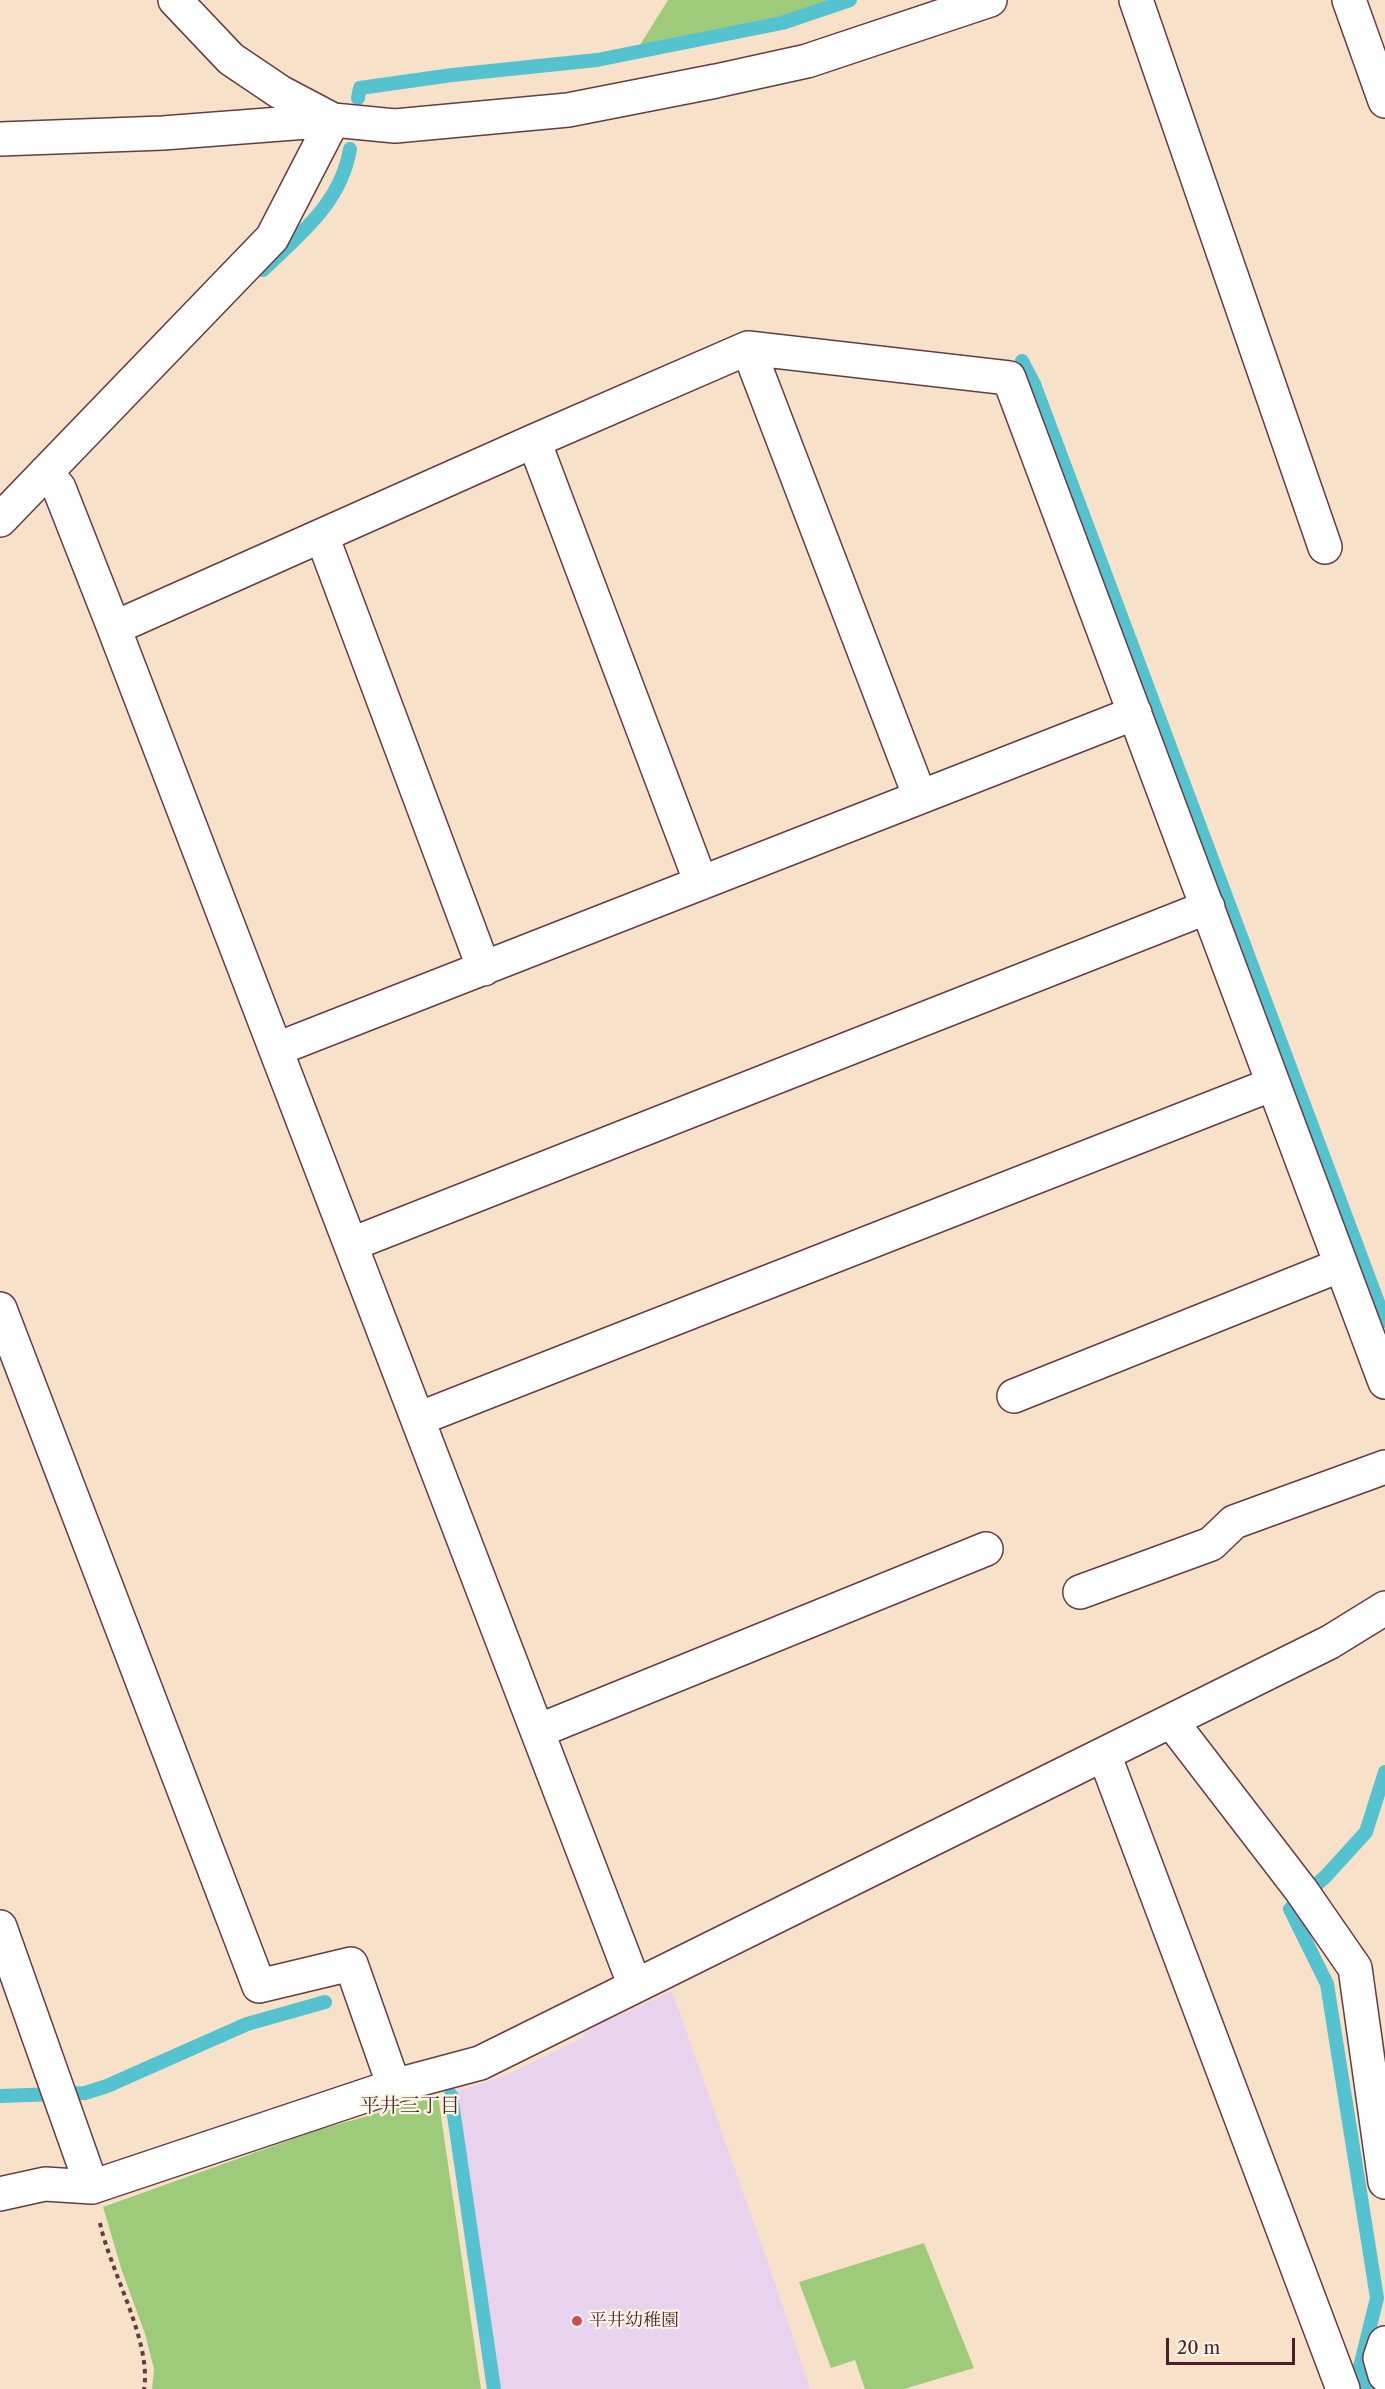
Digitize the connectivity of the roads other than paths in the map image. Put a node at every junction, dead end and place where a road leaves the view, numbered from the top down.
1 (175, 0) edge
2 (990, 0) edge
3 (1136, 0) edge
4 (1349, 0) edge
5 (1385, 101) edge
6 (333, 120) junction
7 (0, 139) edge
8 (748, 348) junction
9 (534, 441) junction
10 (52, 479) junction
11 (0, 520) edge
12 (322, 536) junction
13 (1325, 547) dead end
14 (114, 628) junction
15 (1135, 713) junction
16 (920, 797) junction
17 (701, 883) junction
18 (1208, 907) junction
19 (484, 969) junction
20 (277, 1049) junction
21 (1273, 1084) junction
22 (352, 1244) junction
23 (1341, 1265) junction
24 (0, 1309) edge
25 (1385, 1382) edge
26 (1014, 1396) dead end
27 (418, 1419) junction
28 (1385, 1467) edge
29 (986, 1549) dead end
30 (1080, 1592) dead end
31 (1385, 1608) edge
32 (1171, 1721) junction
33 (538, 1731) junction
34 (1104, 1754) junction
35 (0, 1927) edge
36 (1371, 1981) edge
37 (635, 1986) junction
38 (394, 2086) junction
39 (1385, 2182) edge
40 (92, 2187) junction
41 (0, 2194) edge
42 (1343, 2389) edge

1 - 6 street
2 - 6 street
3 - 13 street
4 - 5 street
6 - 7 street
6 - 10 street
8 - 9 street
8 - 15 street
8 - 16 street
9 - 12 street
9 - 17 street
10 - 11 street
10 - 14 street
12 - 14 street
12 - 19 street
14 - 20 street
15 - 16 street
15 - 18 street
16 - 17 street
17 - 19 street
18 - 21 street
18 - 22 street
19 - 20 street
20 - 22 street
21 - 23 street
21 - 27 street
22 - 27 street
23 - 25 street
23 - 26 street
24 - 38 street
27 - 33 street
28 - 30 street
29 - 33 street
31 - 32 street
32 - 34 street
32 - 36 street
33 - 37 street
34 - 37 street
34 - 42 street
35 - 40 street
36 - 39 street
37 - 38 street
38 - 40 street
40 - 41 street

